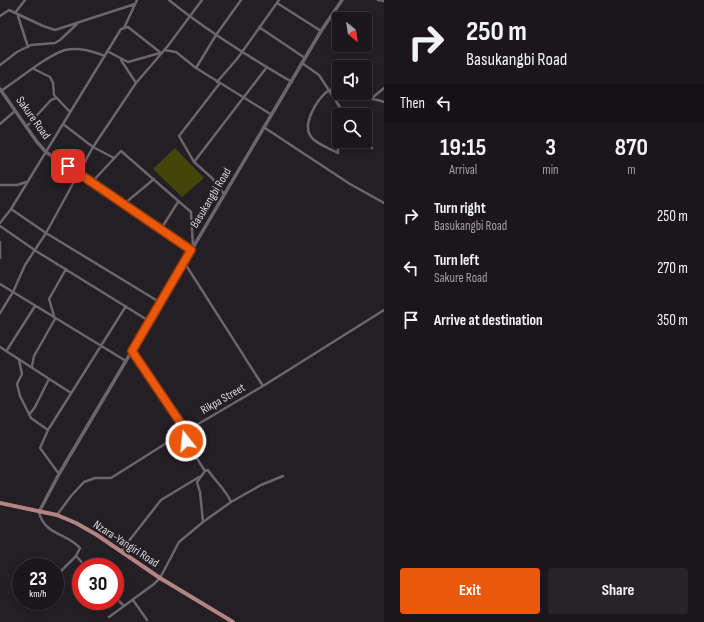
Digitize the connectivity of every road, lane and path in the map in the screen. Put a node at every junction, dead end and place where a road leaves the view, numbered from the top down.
1 (24, 0) edge
2 (137, 0) edge
3 (169, 0) edge
4 (202, 0) edge
5 (241, 0) edge
6 (342, 0) edge
7 (378, 0) edge
8 (278, 1) edge
9 (384, 1) edge
10 (135, 4) junction
11 (15, 13) junction
12 (18, 15) junction
13 (0, 16) edge
14 (190, 17) junction
15 (78, 22) junction
16 (259, 27) junction
17 (124, 28) junction
18 (321, 31) junction
19 (216, 35) junction
20 (28, 47) junction
21 (164, 50) junction
22 (108, 51) junction
23 (241, 52) junction
24 (161, 53) junction
25 (105, 56) junction
26 (120, 58) junction
27 (305, 58) junction
28 (302, 63) junction
29 (0, 65) edge
30 (266, 67) junction
31 (196, 68) junction
32 (34, 69) junction
33 (292, 82) junction
34 (136, 83) junction
35 (219, 83) junction
36 (384, 88) edge
37 (1, 90) edge
38 (329, 90) junction
39 (243, 97) junction
40 (56, 98) junction
41 (372, 98) joint
42 (384, 102) edge
43 (341, 108) edge
44 (15, 111) junction
45 (70, 112) junction
46 (272, 115) junction
47 (0, 124) edge
48 (63, 124) junction
49 (26, 127) junction
50 (265, 128) junction
51 (93, 147) junction
52 (338, 148) edge
53 (46, 152) junction
54 (114, 158) junction
55 (194, 162) junction
56 (78, 173) junction
57 (154, 179) junction
58 (27, 181) junction
59 (92, 182) junction
60 (0, 185) edge
61 (224, 195) junction
62 (178, 202) junction
63 (384, 203) edge
64 (124, 204) junction
65 (11, 209) junction
66 (0, 224) edge
67 (161, 230) junction
68 (46, 233) junction
69 (0, 242) edge
70 (193, 246) junction
71 (191, 250) junction
72 (36, 251) junction
73 (0, 258) edge
74 (184, 262) junction
75 (66, 270) junction
76 (0, 284) edge
77 (13, 292) junction
78 (161, 303) junction
79 (35, 306) junction
80 (126, 306) junction
81 (384, 310) edge
82 (0, 313) edge
83 (55, 319) junction
84 (150, 321) junction
85 (101, 346) junction
86 (0, 347) edge
87 (6, 350) junction
88 (132, 351) junction
89 (19, 360) junction
90 (126, 361) junction
91 (32, 366) junction
92 (49, 379) junction
93 (263, 386) junction
94 (72, 393) junction
95 (29, 415) junction
96 (48, 430) junction
97 (186, 431) junction
98 (205, 471) junction
99 (59, 474) junction
100 (284, 476) dead end
101 (200, 477) junction
102 (231, 502) junction
103 (0, 503) edge
104 (39, 512) junction
105 (57, 515) junction
106 (203, 522) junction
107 (121, 552) junction
108 (76, 556) joint
109 (64, 568) edge
110 (160, 578) junction
111 (133, 600) junction
112 (124, 606) edge
113 (118, 610) edge
114 (108, 617) dead end
115 (147, 620) dead end
116 (233, 622) edge

1 - 11 street
2 - 10 street
3 - 14 street
4 - 14 street
5 - 19 street
6 - 18 street, Basukangbi Road
7 - 9 street
8 - 16 street
8 - 18 street
10 - 15 street
10 - 17 street
11 - 12 street
11 - 13 street
12 - 15 street
12 - 20 street
14 - 19 street
14 - 21 street
15 - 20 street
16 - 23 street
16 - 27 street
17 - 22 street
17 - 24 street
18 - 27 street, Basukangbi Road
19 - 23 street
19 - 31 street
20 - 29 street
21 - 24 street
21 - 31 street
22 - 25 street
22 - 26 street
23 - 30 street
23 - 35 street
24 - 26 street
24 - 34 street
25 - 32 street
25 - 45 street
26 - 34 street
27 - 28 street, Basukangbi Road
28 - 33 street, Basukangbi Road
28 - 38 street
30 - 33 street
30 - 39 street
31 - 35 street
32 - 37 street
32 - 40 street
33 - 46 street, Basukangbi Road
34 - 51 street
35 - 39 street
35 - 55 street
36 - 41 street
37 - 44 street, Sakure Road
38 - 43 street
38 - 52 street
39 - 46 street
39 - 55 street
40 - 45 street
40 - 49 street
41 - 42 street
44 - 47 street
44 - 49 street, Sakure Road
45 - 48 street
46 - 50 street, Basukangbi Road
48 - 51 street
48 - 53 street
49 - 53 street, Sakure Road
50 - 61 street, Basukangbi Road
50 - 63 street
51 - 54 street
51 - 56 street
53 - 56 street, Sakure Road
53 - 58 street
54 - 57 street
54 - 59 street
55 - 61 street
56 - 59 street, Sakure Road
56 - 68 street
57 - 62 street
57 - 64 street
58 - 60 street
58 - 65 street
59 - 64 street, Sakure Road
61 - 70 street, Basukangbi Road
62 - 67 street
62 - 70 street
64 - 67 street, Sakure Road
65 - 66 street
65 - 68 street
66 - 72 street
67 - 71 street, Sakure Road
68 - 72 street
68 - 78 street
69 - 73 street
70 - 71 street, Basukangbi Road
71 - 74 street, Basukangbi Road
72 - 75 street
72 - 77 street
74 - 78 street, Basukangbi Road
74 - 93 street
75 - 80 street
75 - 83 street
76 - 77 street
77 - 79 street
77 - 82 street
78 - 84 street, Basukangbi Road
79 - 83 street
79 - 87 street
80 - 84 street
80 - 85 street
81 - 93 street, Rikpa Street
83 - 85 street
83 - 91 street
84 - 88 street, Basukangbi Road
85 - 90 street
85 - 94 street
86 - 87 street
87 - 89 street
88 - 90 street, Basukangbi Road
88 - 97 street
89 - 91 street
89 - 95 street
90 - 99 street, Basukangbi Road
91 - 92 street
92 - 94 street
92 - 95 street
93 - 97 street, Rikpa Street
94 - 96 street
95 - 96 street
96 - 99 street
97 - 98 street
97 - 105 street, Rikpa Street
98 - 101 street
98 - 102 street
99 - 104 street, Basukangbi Road
100 - 102 street
101 - 106 street
101 - 107 street
102 - 106 street
103 - 104 main road, Nzara-Yangiri Road
104 - 105 main road, Nzara-Yangiri Road
104 - 108 street
105 - 107 main road, Nzara-Yangiri Road
106 - 110 street
107 - 110 main road, Nzara-Yangiri Road
108 - 109 street
110 - 111 street
110 - 116 main road, Nzara-Yangiri Road
111 - 112 street
111 - 115 street
113 - 114 street

